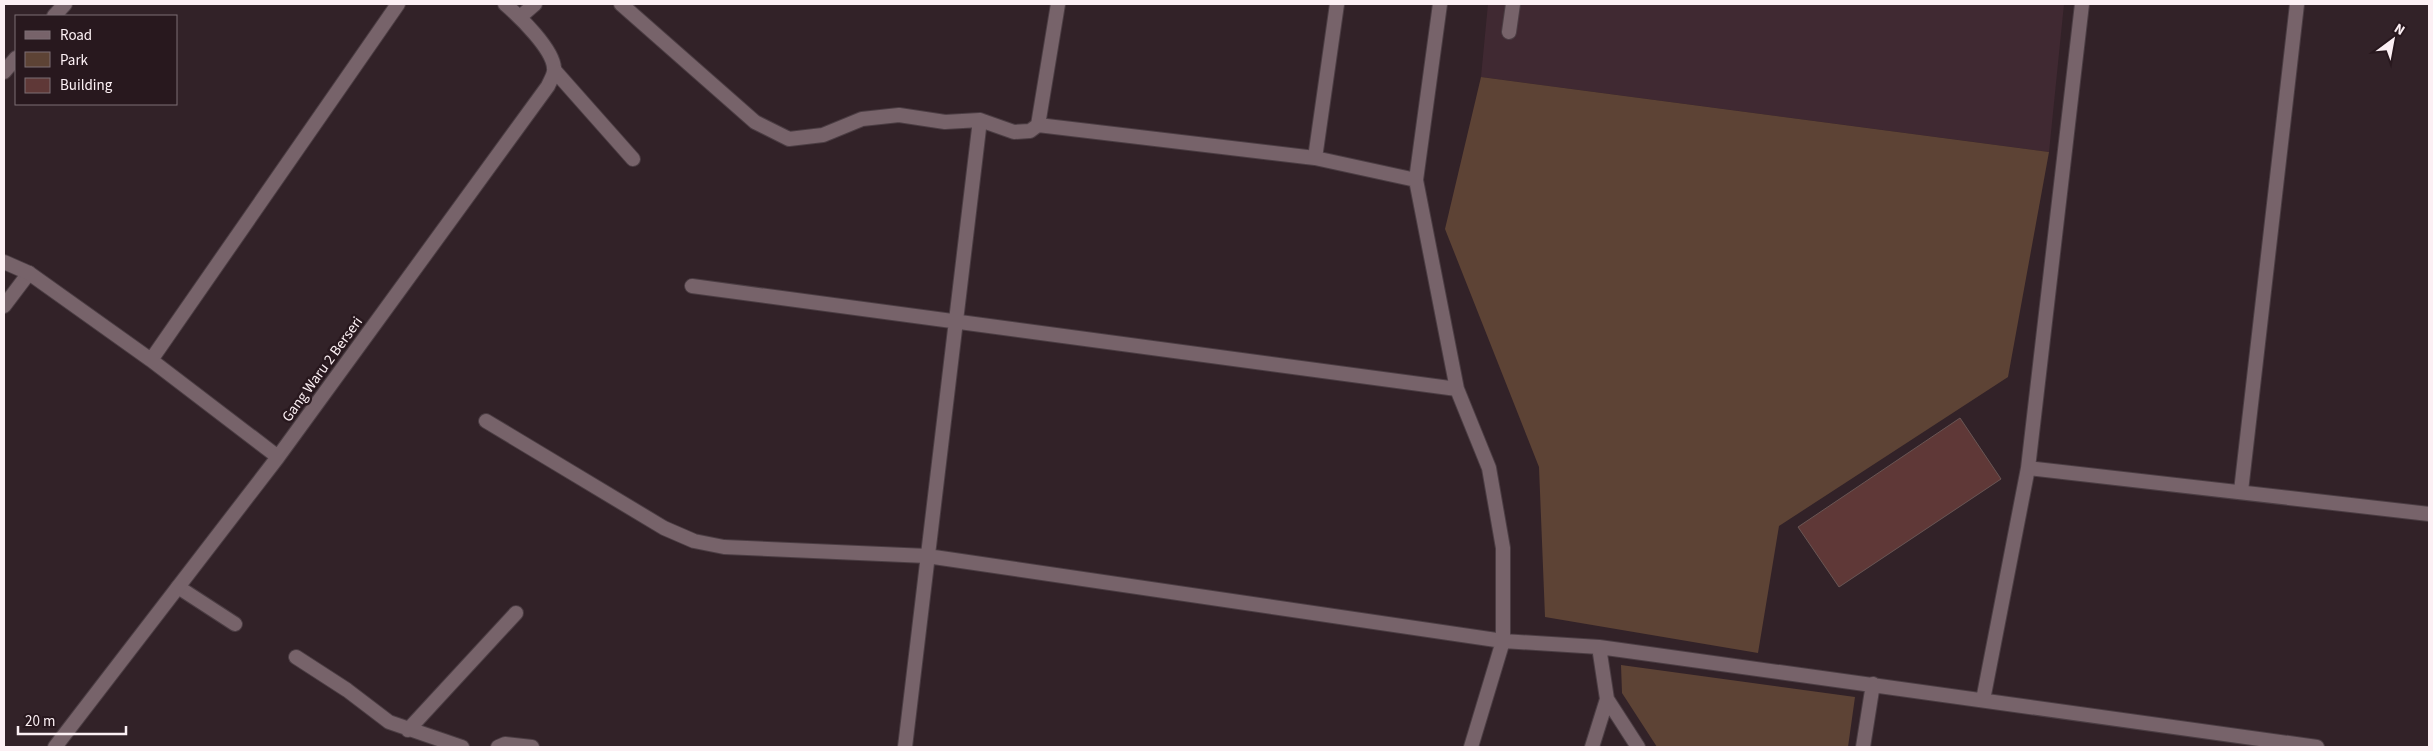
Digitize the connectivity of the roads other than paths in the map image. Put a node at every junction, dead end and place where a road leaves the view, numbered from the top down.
1 (65, 4) edge
2 (398, 4) edge
3 (506, 4) edge
4 (535, 4) edge
5 (621, 4) edge
6 (1058, 4) edge
7 (1337, 4) edge
8 (1440, 4) edge
9 (1513, 4) edge
10 (2082, 4) edge
11 (2297, 4) edge
12 (55, 15) edge
13 (520, 17) junction
14 (1508, 32) dead end
15 (15, 59) edge
16 (555, 71) junction
17 (4, 72) edge
18 (980, 120) junction
19 (1038, 125) junction
20 (1315, 158) junction
21 (633, 159) dead end
22 (1416, 180) junction
23 (4, 262) edge
24 (29, 273) junction
25 (692, 286) dead end
26 (4, 306) edge
27 (956, 321) junction
28 (151, 360) junction
29 (1457, 389) junction
30 (486, 421) dead end
31 (278, 457) junction
32 (2028, 468) junction
33 (2241, 491) junction
34 (2429, 514) edge
35 (927, 556) junction
36 (178, 587) junction
37 (516, 613) dead end
38 (235, 624) dead end
39 (1503, 641) junction
40 (1599, 647) junction
41 (296, 658) dead end
42 (1873, 684) junction
43 (1607, 699) junction
44 (1983, 700) junction
45 (408, 730) junction
46 (55, 747) edge
47 (462, 747) edge
48 (498, 747) edge
49 (532, 747) edge
50 (905, 747) edge
51 (1471, 747) edge
52 (1592, 747) edge
53 (1638, 747) edge
54 (1863, 747) edge
55 (2317, 747) edge

1 - 12 street
2 - 28 street
3 - 13 street
4 - 13 street
5 - 18 street
6 - 19 street
7 - 20 street
8 - 22 street
9 - 14 street
10 - 32 street
11 - 33 street
13 - 16 street
15 - 17 street
16 - 21 street
16 - 31 street, Gang Waru 2 Berseri
18 - 19 street
18 - 27 street
19 - 20 street
20 - 22 street
22 - 29 street
23 - 24 street
24 - 26 street
24 - 28 street
25 - 27 street
27 - 29 street
27 - 35 street
28 - 31 street
29 - 39 street
30 - 35 street
31 - 36 street, Gang Waru 2 Berseri
32 - 33 street
32 - 44 street
33 - 34 street
35 - 39 street
35 - 50 street
36 - 38 street
36 - 46 street, Gang Waru 2 Berseri
37 - 45 street
39 - 40 street
39 - 51 street
40 - 42 street
40 - 43 street
41 - 45 street
42 - 44 street
42 - 54 street
43 - 52 street
43 - 53 street
44 - 55 street
45 - 47 street
48 - 49 street

